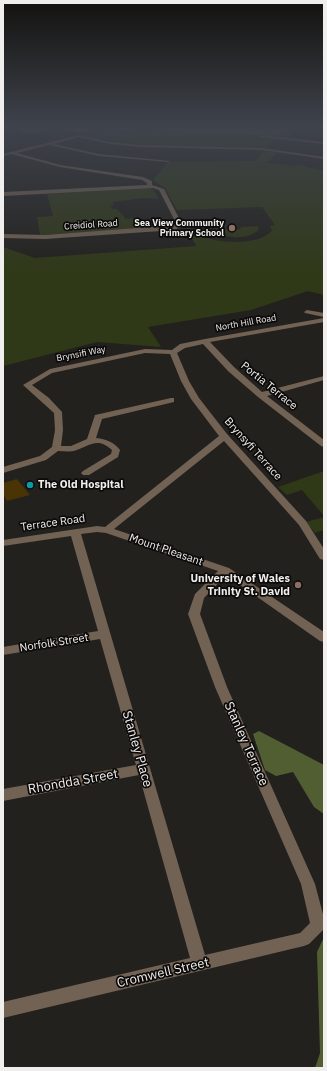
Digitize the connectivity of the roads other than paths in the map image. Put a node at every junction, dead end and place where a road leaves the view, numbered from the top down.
1 (124, 176) edge
2 (149, 186) junction
3 (3, 194) edge
4 (3, 236) edge
5 (307, 312) dead end
6 (324, 315) edge
7 (324, 320) edge
8 (205, 341) junction
9 (173, 352) junction
10 (324, 378) edge
11 (316, 380) junction
12 (324, 386) edge
13 (261, 396) junction
14 (171, 400) dead end
15 (224, 436) junction
16 (91, 440) junction
17 (324, 444) edge
18 (56, 448) junction
19 (3, 470) edge
20 (86, 473) dead end
21 (107, 530) junction
22 (75, 532) junction
23 (3, 543) edge
24 (324, 557) edge
25 (225, 570) junction
26 (104, 634) junction
27 (324, 638) edge
28 (3, 651) edge
29 (143, 769) junction
30 (3, 794) edge
31 (318, 925) joint
32 (200, 964) junction
33 (3, 1010) edge

1 - 2 street
2 - 3 street
2 - 4 street, Creidiol Road
5 - 6 street
7 - 8 street, North Hill Road
8 - 9 street, North Hill Road
8 - 13 street, Portia Terrace
9 - 15 street, Brynsyfi Terrace
9 - 18 street, Brynsifi Way
10 - 11 street
11 - 12 street
11 - 13 street
13 - 17 street, Portia Terrace
14 - 16 street
15 - 21 street
15 - 24 street, Brynsyfi Terrace
16 - 18 street
16 - 20 street
18 - 19 street
21 - 22 street, Terrace Road
21 - 25 street, Mount Pleasant
22 - 23 street, Terrace Road
22 - 26 street, Stanley Place
25 - 27 street, Mount Pleasant
25 - 31 street, Stanley Terrace
26 - 28 street, Norfolk Street
26 - 29 street, Stanley Place
29 - 30 street, Rhondda Street
29 - 32 street, Stanley Place
31 - 32 street, Cromwell Street
32 - 33 street, Cromwell Street

